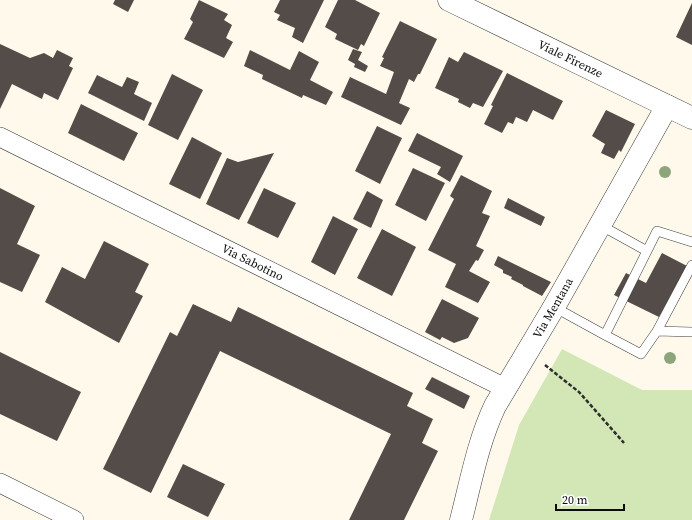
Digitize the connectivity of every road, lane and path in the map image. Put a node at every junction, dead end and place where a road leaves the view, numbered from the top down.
1 (449, 0) edge
2 (667, 106) junction
3 (692, 118) edge
4 (0, 137) edge
5 (600, 225) junction
6 (692, 242) edge
7 (647, 251) junction
8 (692, 265) edge
9 (554, 307) junction
10 (657, 331) junction
11 (692, 332) edge
12 (605, 335) junction
13 (528, 351) junction
14 (505, 388) junction
15 (624, 443) dead end
16 (0, 483) edge
17 (74, 520) edge
18 (461, 520) edge

1 - 2 street, Viale Firenze
2 - 3 street, Viale Firenze
2 - 5 street, Via Mentana
4 - 14 street, Via Sabotino
5 - 7 lane
5 - 9 street, Via Mentana
6 - 7 lane
7 - 12 lane
8 - 10 lane
9 - 12 lane
9 - 13 street, Via Mentana
10 - 11 lane
10 - 12 lane
13 - 14 street, Via Mentana
13 - 15 path
14 - 18 street, Via Mentana
16 - 17 street

